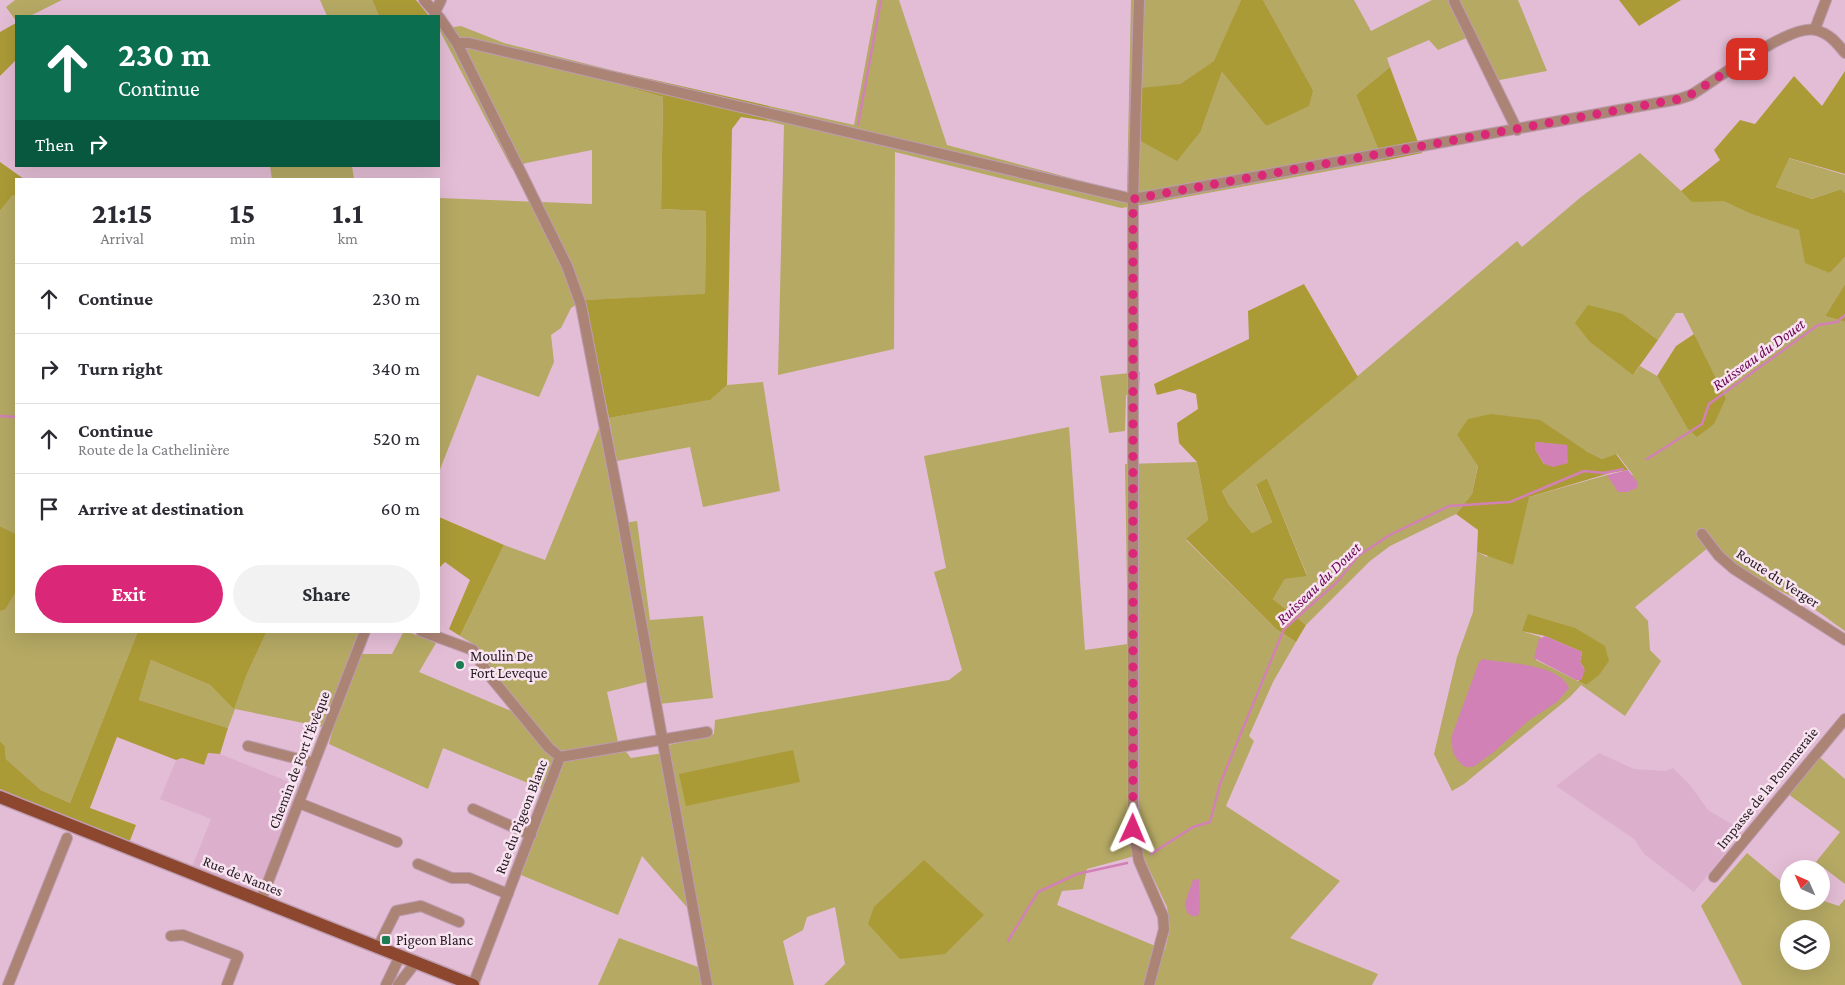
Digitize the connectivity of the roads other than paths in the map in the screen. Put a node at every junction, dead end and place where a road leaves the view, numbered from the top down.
1 (424, 0) edge
2 (441, 0) edge
3 (1139, 0) edge
4 (1826, 0) edge
5 (1454, 1) dead end
6 (437, 15) edge
7 (440, 19) edge
8 (1815, 30) junction
9 (457, 43) junction
10 (1845, 53) edge
11 (1517, 130) junction
12 (1133, 199) junction
13 (1702, 534) dead end
14 (364, 633) edge
15 (426, 633) edge
16 (1845, 640) edge
17 (1845, 719) edge
18 (707, 732) dead end
19 (663, 740) junction
20 (248, 746) dead end
21 (560, 758) junction
22 (314, 763) junction
23 (0, 796) edge
24 (299, 803) junction
25 (473, 810) dead end
26 (531, 835) junction
27 (67, 838) dead end
28 (397, 842) dead end
29 (418, 864) dead end
30 (1714, 877) dead end
31 (508, 894) junction
32 (261, 900) junction
33 (459, 922) dead end
34 (172, 936) dead end
35 (378, 947) junction
36 (400, 956) junction
37 (416, 962) junction
38 (8, 985) edge
39 (227, 985) edge
40 (386, 985) edge
41 (398, 985) edge
42 (473, 985) edge
43 (707, 985) edge
44 (1150, 985) edge

1 - 6 street
2 - 6 street
3 - 12 street
4 - 8 street
5 - 11 street
7 - 9 street
8 - 10 street
8 - 11 street
9 - 12 street
9 - 19 street
11 - 12 street
12 - 44 street
13 - 16 street, Route du Verger
14 - 22 street, Chemin de Fort l'Évêque
15 - 21 street
17 - 30 street, Impasse de la Pommeraie
18 - 19 street, Rue du Pigeon Blanc
19 - 21 street, Rue du Pigeon Blanc
19 - 43 street
20 - 22 street
21 - 26 street, Rue du Pigeon Blanc
22 - 24 street, Chemin de Fort l'Évêque
23 - 32 main road, Rue de Nantes
24 - 28 street
24 - 32 street, Chemin de Fort l'Évêque
25 - 26 street
26 - 31 street, Rue du Pigeon Blanc
27 - 38 street
29 - 31 street
31 - 42 street, Rue du Pigeon Blanc
32 - 35 main road, Rue de Nantes
33 - 35 street
34 - 39 street
35 - 36 main road, Rue de Nantes
36 - 37 main road, Rue de Nantes
36 - 40 street
37 - 41 street
37 - 42 main road, Rue de Nantes

